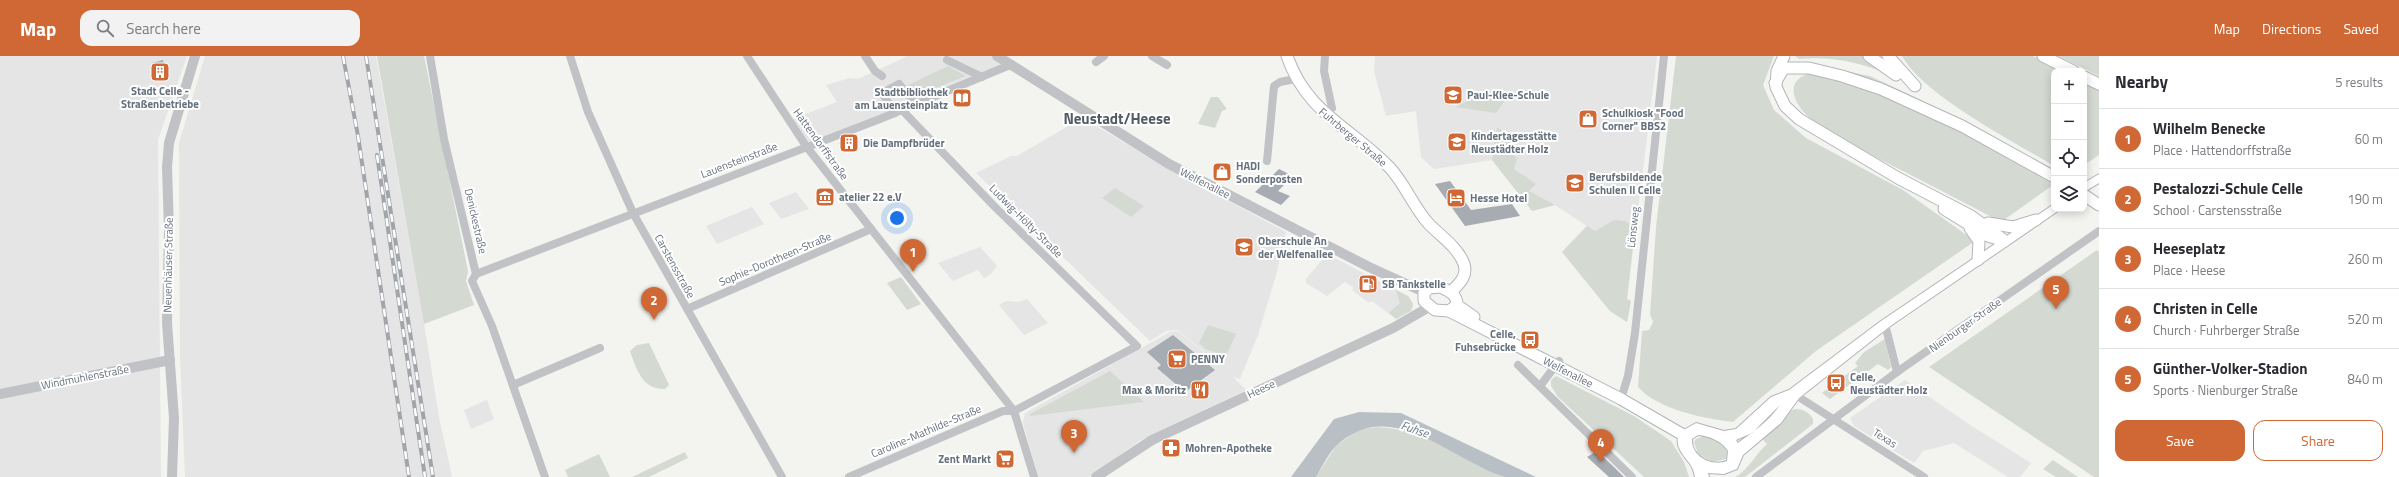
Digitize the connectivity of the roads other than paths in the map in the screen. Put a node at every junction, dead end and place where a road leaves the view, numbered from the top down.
1 (195, 56) edge
2 (430, 56) edge
3 (570, 56) edge
4 (747, 56) edge
5 (865, 56) edge
6 (997, 56) edge
7 (1104, 56) edge
8 (1152, 56) edge
9 (1287, 56) edge
10 (1325, 56) edge
11 (1664, 56) edge
12 (1784, 56) edge
13 (1869, 56) edge
14 (1888, 56) edge
15 (2043, 56) edge
16 (1817, 59) dead end
17 (947, 60) dead end
18 (1096, 62) dead end
19 (1010, 65) junction
20 (1167, 65) dead end
21 (2067, 68) edge
22 (1871, 70) dead end
23 (882, 76) dead end
24 (982, 77) junction
25 (2087, 78) edge
26 (1294, 79) junction
27 (890, 82) dead end
28 (898, 84) junction
29 (1775, 84) junction
30 (2099, 84) edge
31 (1921, 93) junction
32 (1934, 101) dead end
33 (916, 104) junction
34 (1332, 108) dead end
35 (899, 111) junction
36 (806, 146) junction
37 (1267, 161) dead end
38 (2051, 174) edge
39 (2099, 178) edge
40 (1905, 182) junction
41 (2087, 186) edge
42 (2087, 197) edge
43 (2099, 205) edge
44 (2051, 210) edge
45 (633, 213) junction
46 (2039, 218) junction
47 (1977, 220) junction
48 (1966, 223) junction
49 (871, 229) junction
50 (2099, 231) edge
51 (2005, 241) junction
52 (1978, 260) junction
53 (474, 277) junction
54 (1424, 292) junction
55 (1451, 292) junction
56 (1429, 307) junction
57 (1453, 308) junction
58 (687, 309) junction
59 (1885, 324) junction
60 (600, 348) dead end
61 (170, 360) junction
62 (1558, 363) junction
63 (1518, 365) dead end
64 (1898, 372) junction
65 (513, 385) junction
66 (1540, 386) junction
67 (0, 394) edge
68 (1794, 394) junction
69 (1622, 396) junction
70 (1014, 411) junction
71 (1833, 420) junction
72 (1688, 433) junction
73 (1723, 437) junction
74 (1735, 453) junction
75 (1696, 461) junction
76 (1715, 473) edge
77 (172, 477) edge
78 (546, 477) edge
79 (782, 477) edge
80 (849, 477) edge
81 (1034, 477) edge
82 (1096, 477) edge
83 (1632, 477) edge
84 (1702, 477) edge
85 (1756, 477) edge
86 (1924, 477) edge

1 - 61 street, Neuenhäuser Straße
2 - 53 street, Denickestraße
3 - 45 street, Carstensstraße
4 - 36 street, Hattendorffstraße
5 - 23 street
6 - 19 street, Welfenallee
7 - 18 street
8 - 20 street
9 - 26 main road, Fuhrberger Straße
10 - 34 street, Fuhrberger Straße
11 - 69 street, Lönsweg
12 - 29 main road
13 - 31 main road
14 - 31 main road
15 - 21 main road
16 - 29 main road
17 - 24 street
19 - 24 street, Lauensteinstraße
19 - 54 street, Welfenallee
22 - 31 main road
24 - 33 street, Lauensteinstraße
25 - 30 main road
26 - 37 street
26 - 55 main road, Fuhrberger Straße
27 - 28 street
28 - 33 street
28 - 35 street, Ludwig-Hölty-Straße
29 - 40 main road
32 - 38 main road
33 - 35 street, Lauensteinstraße
35 - 36 street, Lauensteinstraße
35 - 70 street, Ludwig-Hölty-Straße
36 - 45 street, Lauensteinstraße
36 - 49 street, Hattendorffstraße
39 - 41 main road
40 - 47 main road
40 - 48 main road
42 - 43 main road
44 - 46 main road
45 - 53 street, Lauensteinstraße
45 - 58 street, Carstensstraße
46 - 47 main road
46 - 51 main road
47 - 51 main road
48 - 51 main road
48 - 52 main road
49 - 58 street, Sophie-Dorotheen-Straße
49 - 70 street, Hattendorffstraße
50 - 64 street, Nienburger Straße
51 - 52 main road
52 - 59 main road
53 - 65 street, Denickestraße
54 - 55 main road
54 - 56 main road
55 - 57 main road
56 - 57 main road, Welfenallee
56 - 82 street, Heese
57 - 62 main road, Welfenallee
58 - 79 street, Carstensstraße
59 - 64 street
59 - 68 main road
60 - 65 street
61 - 67 street, Windmühlenstraße
61 - 77 street, Neuenhäuser Straße
62 - 66 street
62 - 69 main road, Welfenallee
63 - 66 street
64 - 71 street, Nienburger Straße
65 - 78 street, Denickestraße
66 - 83 street
68 - 71 street
68 - 73 main road
68 - 74 main road
69 - 72 main road, Welfenallee
70 - 80 street, Caroline-Mathilde-Straße
70 - 81 street
71 - 85 street, Nienburger Straße
71 - 86 street, Texas
72 - 73 main road
72 - 75 main road
73 - 74 main road
74 - 76 main road
75 - 76 main road
75 - 84 main road

